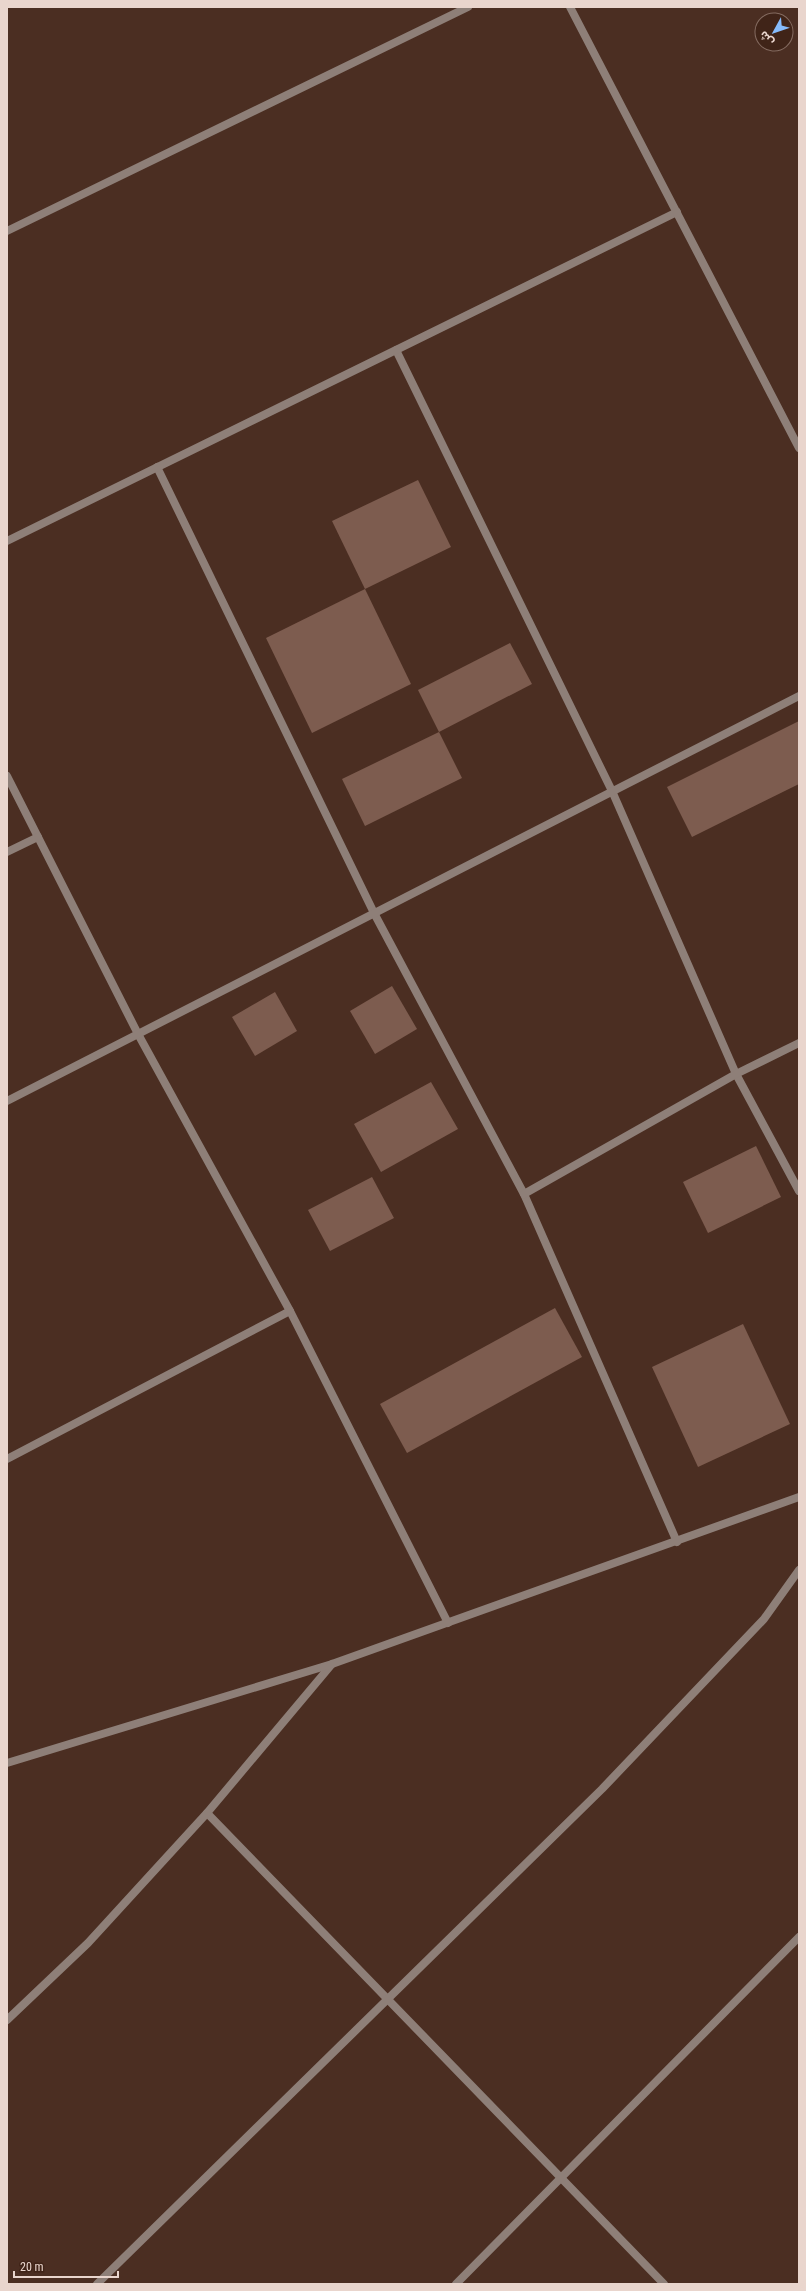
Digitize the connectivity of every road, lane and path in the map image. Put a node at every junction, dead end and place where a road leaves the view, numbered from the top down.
1 (468, 7) edge
2 (570, 7) edge
3 (677, 212) junction
4 (7, 231) edge
5 (396, 350) junction
6 (799, 448) edge
7 (157, 467) junction
8 (7, 541) edge
9 (799, 696) edge
10 (7, 776) edge
11 (612, 791) junction
12 (38, 837) junction
13 (7, 852) edge
14 (374, 913) junction
15 (138, 1034) junction
16 (799, 1043) edge
17 (736, 1074) junction
18 (7, 1101) edge
19 (799, 1191) edge
20 (524, 1194) junction
21 (290, 1311) junction
22 (7, 1460) edge
23 (799, 1497) edge
24 (677, 1542) junction
25 (799, 1570) edge
26 (448, 1623) junction
27 (332, 1664) junction
28 (7, 1763) edge
29 (207, 1813) junction
30 (799, 1937) edge
31 (389, 2000) junction
32 (7, 2020) edge
33 (560, 2177) junction
34 (98, 2284) edge
35 (456, 2284) edge
36 (664, 2284) edge

1 - 4 street
2 - 3 street
3 - 5 street
3 - 6 street
5 - 7 street
5 - 11 street
7 - 8 street
7 - 14 street
9 - 11 street
10 - 12 street
11 - 14 street
11 - 17 street
12 - 13 street
12 - 15 street
14 - 15 street
14 - 20 street
15 - 18 street
15 - 21 street
16 - 17 street
17 - 19 street
17 - 20 street
20 - 24 street
21 - 22 street
21 - 26 street
23 - 24 street
24 - 26 street
25 - 31 street
26 - 27 street
27 - 28 street
27 - 29 street
29 - 31 street
29 - 32 street
30 - 33 street
31 - 33 street
31 - 34 street
33 - 35 street
33 - 36 street

